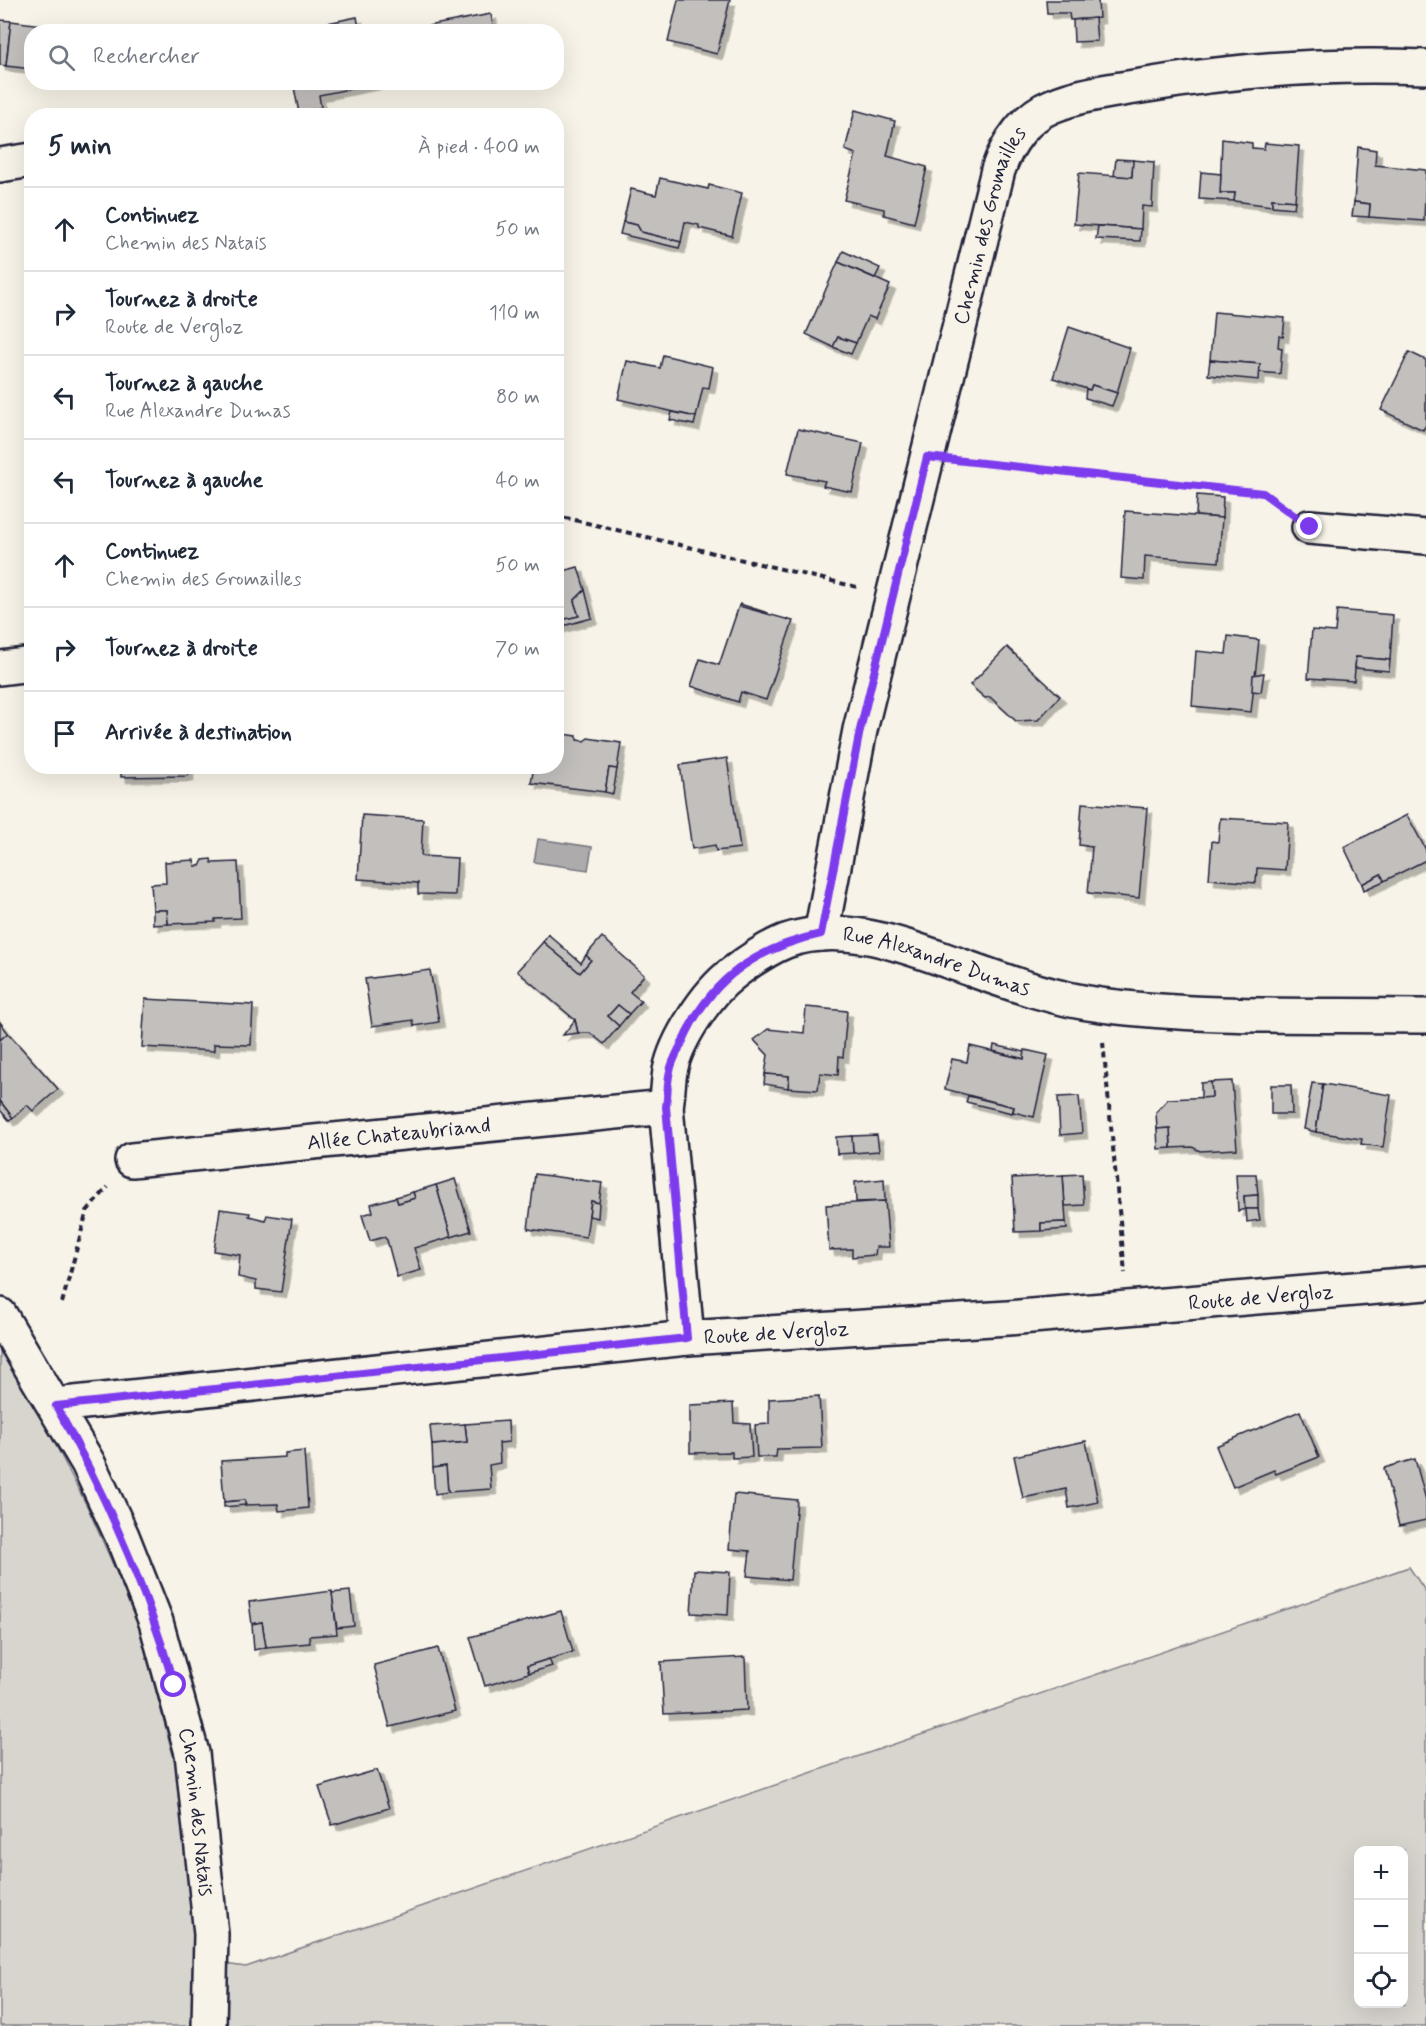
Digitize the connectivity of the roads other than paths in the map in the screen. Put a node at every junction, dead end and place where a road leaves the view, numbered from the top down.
1 (1426, 66) edge
2 (24, 161) edge
3 (0, 165) edge
4 (1310, 527) road end
5 (1426, 537) edge
6 (24, 665) edge
7 (0, 668) edge
8 (821, 934) junction
9 (1426, 1016) edge
10 (666, 1107) junction
11 (132, 1160) road end
12 (1426, 1283) edge
13 (0, 1315) edge
14 (687, 1338) junction
15 (56, 1406) junction
16 (209, 2026) edge

1 - 8 street, Chemin des Gromailles
2 - 3 street
4 - 5 street
6 - 7 street
8 - 9 street, Rue Alexandre Dumas
8 - 10 street, Rue Alexandre Dumas
10 - 11 street, Allée Chateaubriand
10 - 14 street, Rue Alexandre Dumas
12 - 14 street, Route de Vergloz
13 - 15 street, Chemin des Natais
14 - 15 street, Route de Vergloz
15 - 16 street, Chemin des Natais

